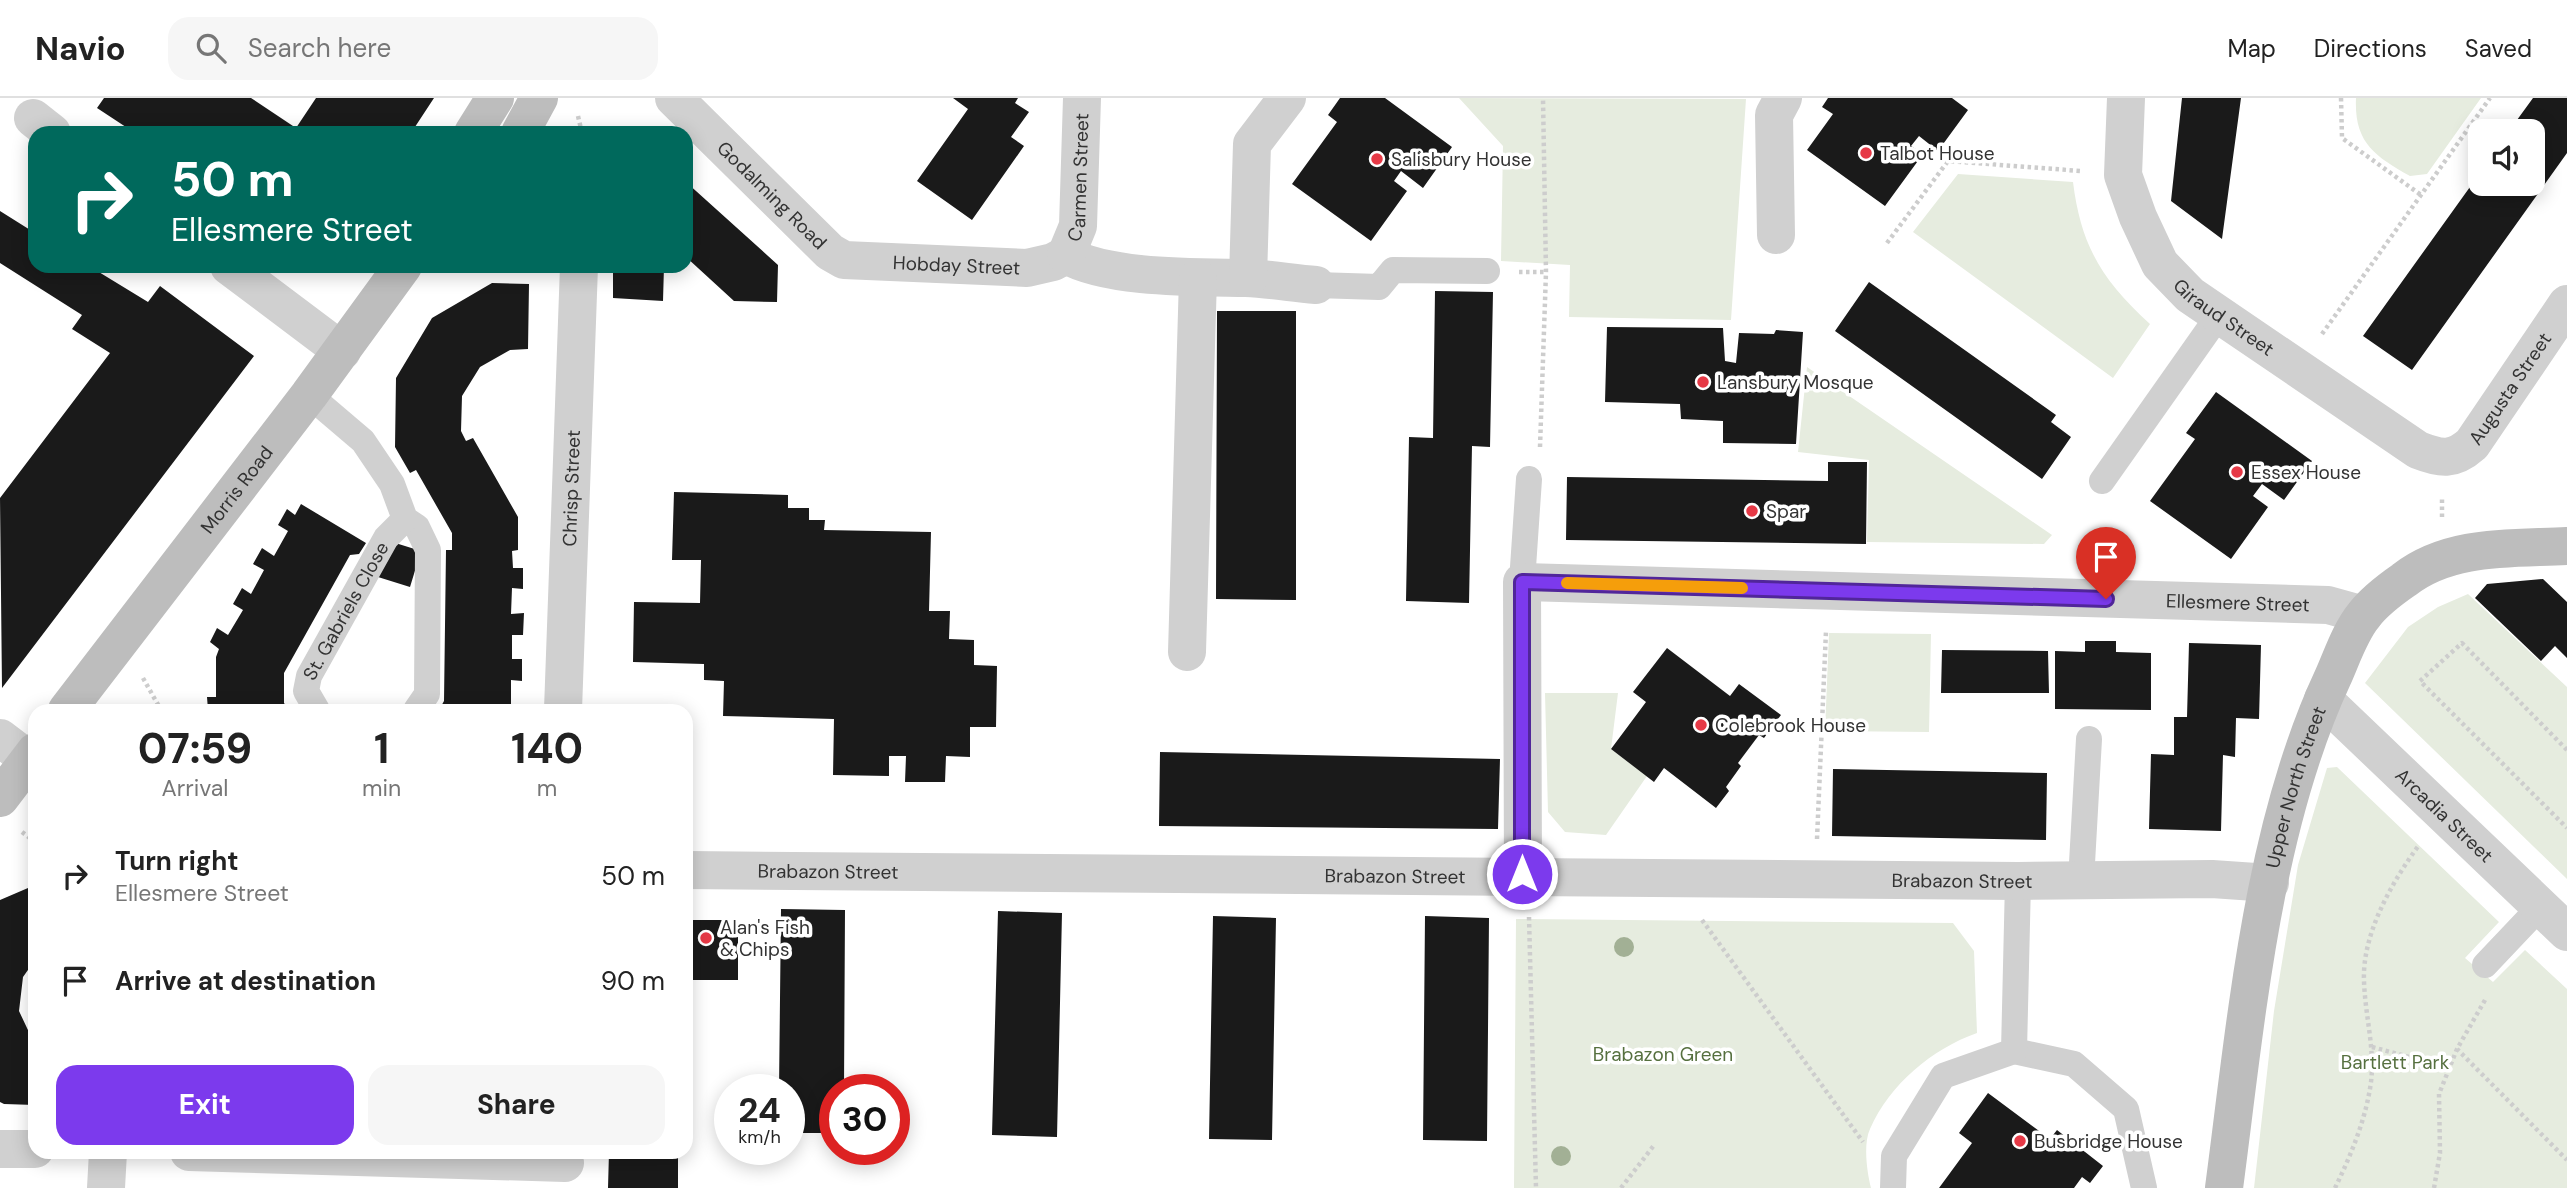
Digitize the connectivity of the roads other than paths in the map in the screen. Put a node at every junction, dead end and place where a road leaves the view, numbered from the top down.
1 (495, 98) edge
2 (539, 98) edge
3 (674, 98) edge
4 (1082, 98) edge
5 (1287, 98) edge
6 (1783, 98) edge
7 (2126, 98) edge
8 (477, 126) edge
9 (524, 126) edge
10 (1776, 235) dead end
11 (845, 260) joint
12 (1051, 261) junction
13 (1487, 271) dead end
14 (238, 273) edge
15 (398, 273) edge
16 (579, 273) edge
17 (1198, 278) junction
18 (1248, 278) junction
19 (1316, 285) joint
20 (2567, 304) edge
21 (2219, 315) junction
22 (342, 351) junction
23 (309, 395) junction
24 (2440, 459) joint
25 (1529, 479) road end
26 (2102, 481) dead end
27 (405, 519) junction
28 (2567, 546) edge
29 (1522, 582) junction
30 (2364, 615) junction
31 (1187, 652) dead end
32 (2323, 699) junction
33 (72, 704) edge
34 (314, 704) edge
35 (420, 704) edge
36 (563, 704) edge
37 (2089, 739) dead end
38 (21, 750) edge
39 (0, 798) edge
40 (693, 870) edge
41 (1522, 874) junction
42 (2018, 881) junction
43 (2081, 881) junction
44 (2270, 883) junction
45 (2554, 919) edge
46 (2485, 965) dead end
47 (2014, 1051) junction
48 (0, 1149) edge
49 (28, 1149) edge
50 (108, 1159) edge
51 (364, 1159) edge
52 (565, 1167) edge
53 (1893, 1186) edge
54 (106, 1188) edge
55 (2144, 1188) edge
56 (2224, 1188) edge

1 - 8 street
2 - 9 street
3 - 11 street, Godalming Road
4 - 12 street, Carmen Street
5 - 18 street
6 - 10 street
7 - 21 street, Giraud Street
11 - 12 street, Hobday Street
12 - 17 street
13 - 19 lane
14 - 22 street
15 - 22 street, Morris Road
16 - 36 street, Chrisp Street
17 - 18 street
17 - 31 street
18 - 19 street
20 - 24 street, Augusta Street
21 - 24 street, Giraud Street
21 - 26 lane
22 - 23 street, Morris Road
23 - 27 lane
23 - 33 street, Morris Road
25 - 29 lane
27 - 34 lane, St. Gabriels Close
27 - 35 lane
28 - 30 street, Upper North Street
29 - 30 street, Ellesmere Street
29 - 41 street
30 - 32 street, Upper North Street
32 - 44 street, Upper North Street
32 - 45 street, Arcadia Street
37 - 43 lane
38 - 39 street
40 - 41 street, Brabazon Street
41 - 42 street, Brabazon Street
42 - 43 street, Brabazon Street
42 - 47 lane
43 - 44 street, Brabazon Street
44 - 56 street, Upper North Street
45 - 46 lane
47 - 53 lane
47 - 55 lane
48 - 49 street
50 - 54 street
51 - 52 street

